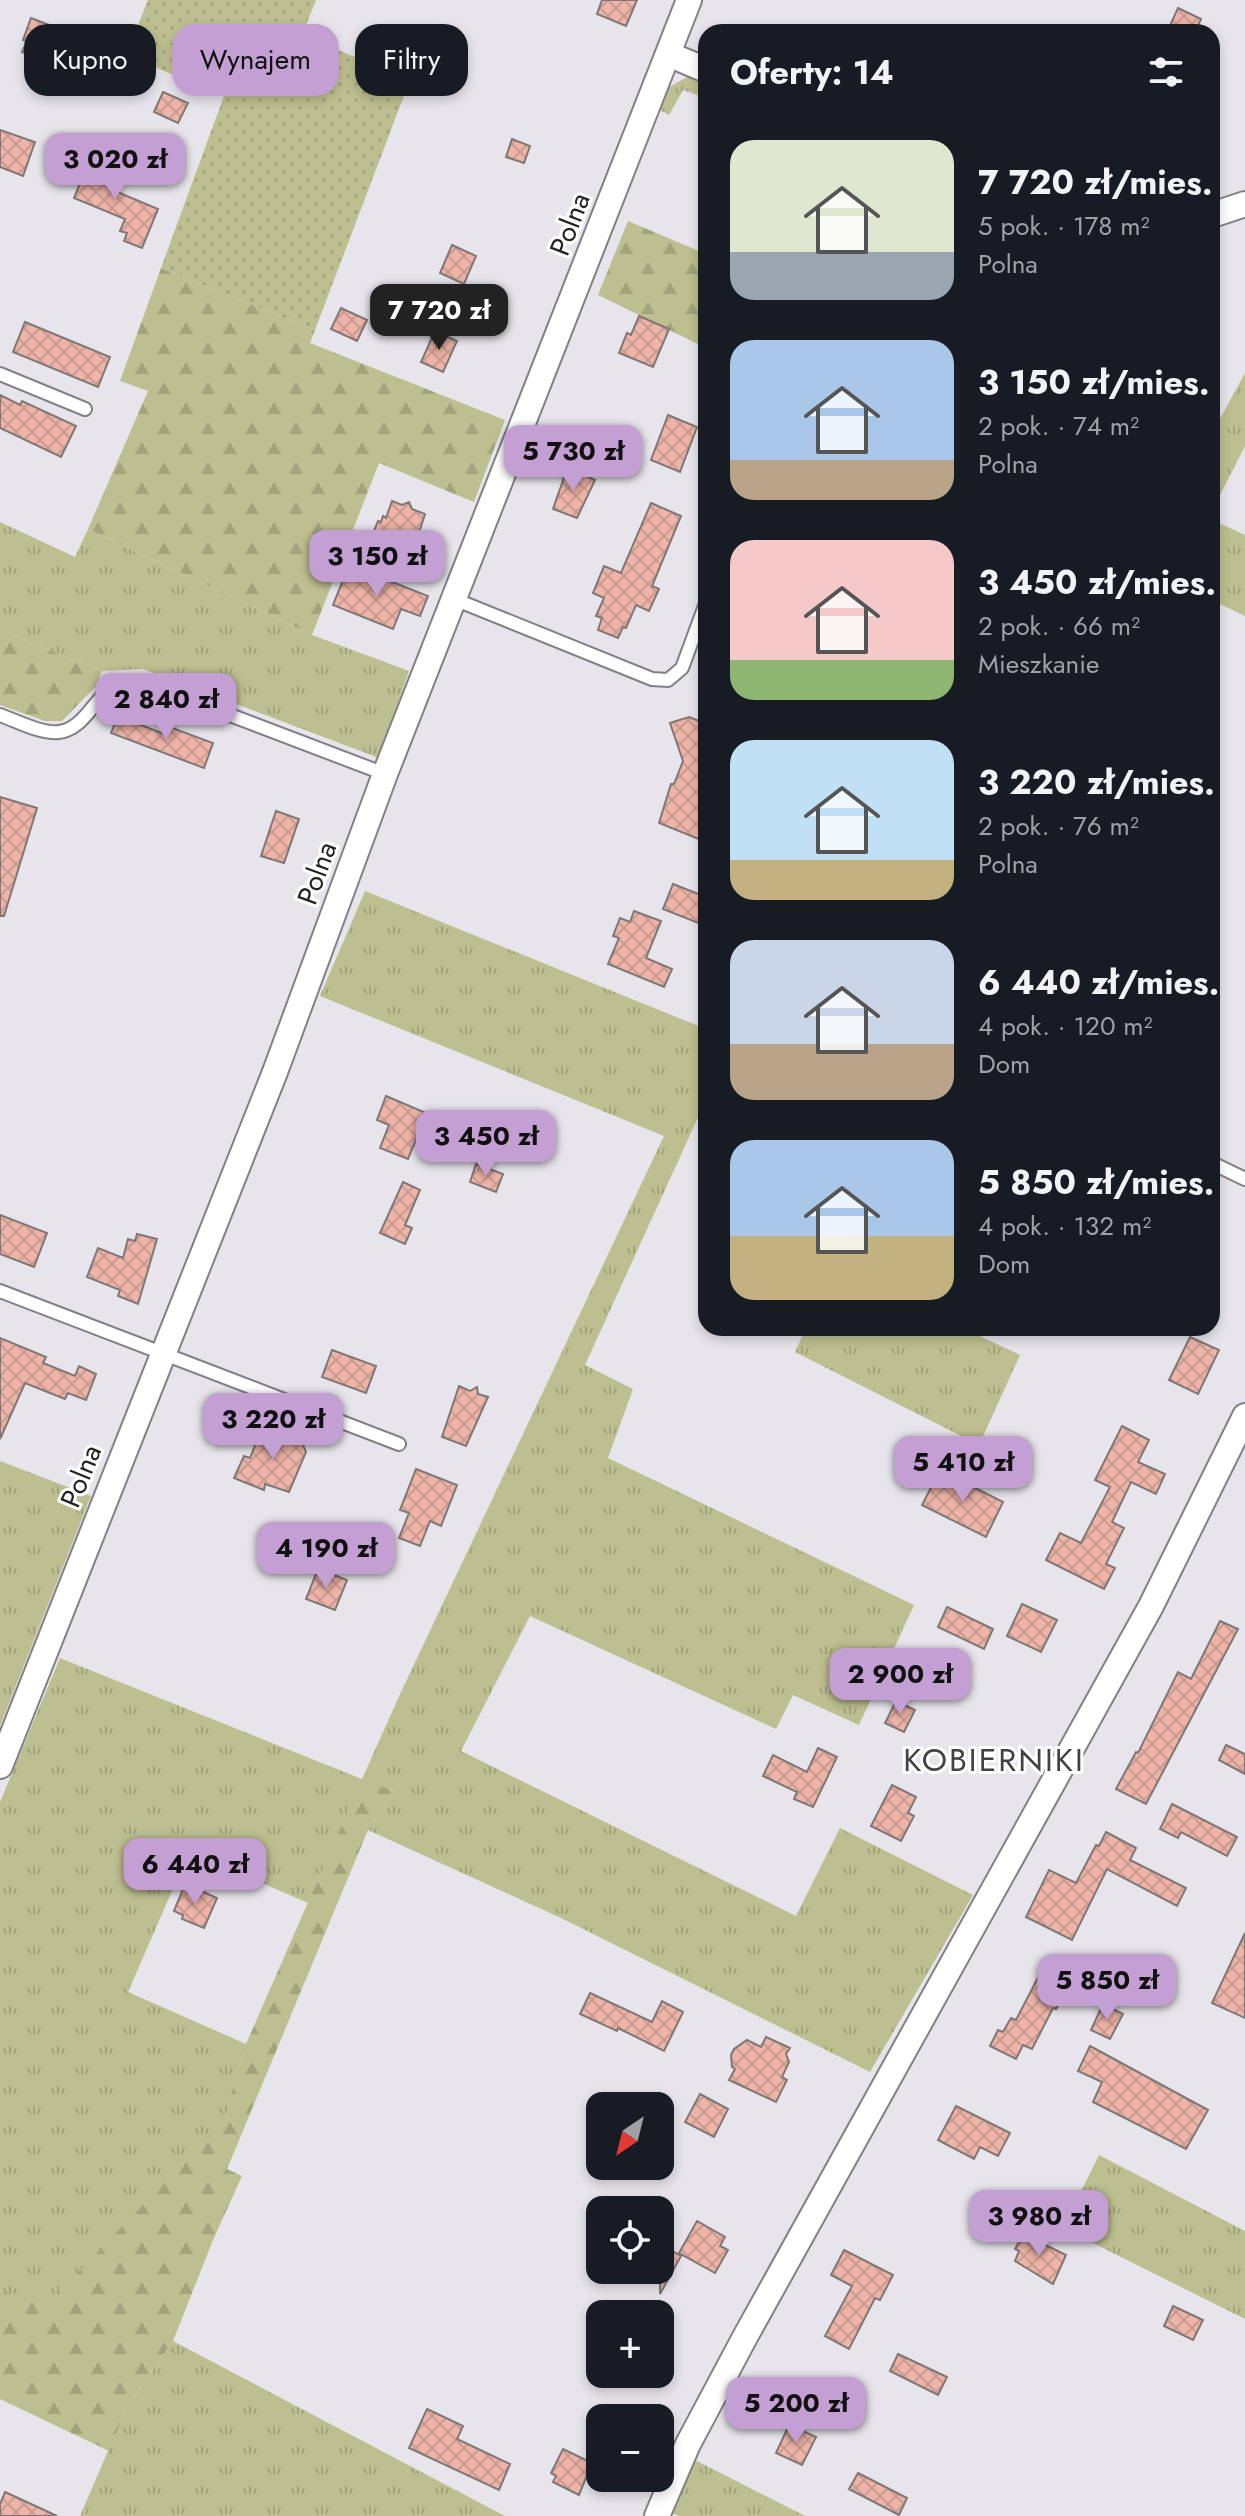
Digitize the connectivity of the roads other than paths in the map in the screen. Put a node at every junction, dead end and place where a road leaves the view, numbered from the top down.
1 (689, 0) edge
2 (668, 54) junction
3 (698, 67) edge
4 (1245, 204) edge
5 (1220, 212) edge
6 (0, 374) edge
7 (85, 409) dead end
8 (454, 599) junction
9 (698, 625) edge
10 (0, 715) edge
11 (385, 774) junction
12 (1220, 1167) edge
13 (1245, 1179) edge
14 (0, 1291) edge
15 (163, 1352) junction
16 (1245, 1416) edge
17 (399, 1444) dead end
18 (0, 1766) edge
19 (657, 2516) edge

1 - 2 street, Polna
2 - 3 street
2 - 8 street, Polna
4 - 5 street
6 - 7 lane
8 - 9 lane
8 - 11 street, Polna
10 - 11 lane
11 - 15 street, Polna
12 - 13 lane
14 - 15 lane
15 - 17 lane
15 - 18 street, Polna
16 - 19 street

